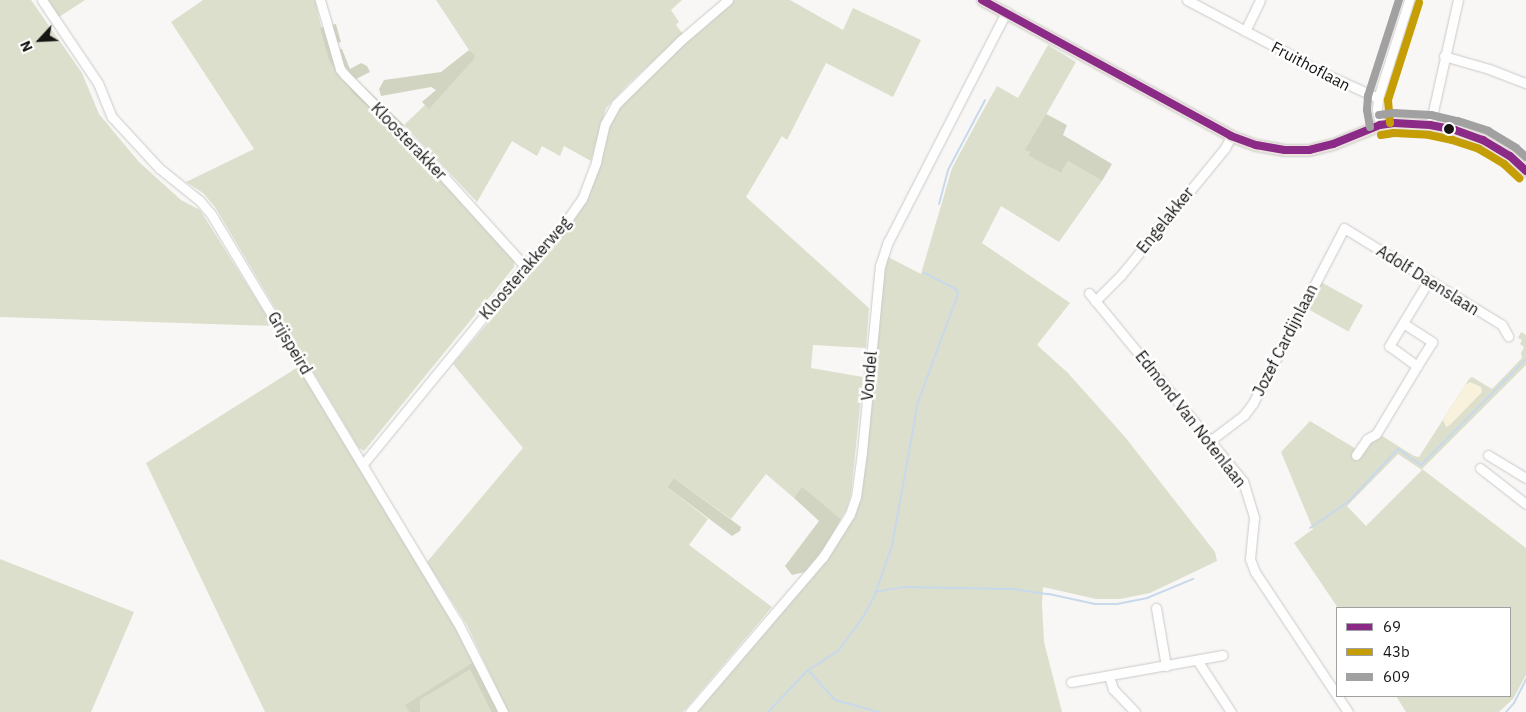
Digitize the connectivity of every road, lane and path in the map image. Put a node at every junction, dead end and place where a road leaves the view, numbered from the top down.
1 (42, 0) edge
2 (320, 0) edge
3 (728, 0) edge
4 (982, 0) edge
5 (1187, 0) edge
6 (1260, 0) edge
7 (1409, 0) edge
8 (1458, 0) edge
9 (1006, 12) junction
10 (1245, 31) junction
11 (1444, 56) junction
12 (1526, 83) edge
13 (1378, 98) junction
14 (1380, 125) junction
15 (1430, 125) junction
16 (1231, 136) junction
17 (1526, 171) edge
18 (1344, 228) joint
19 (525, 266) junction
20 (1429, 280) junction
21 (1089, 293) dead end
22 (1095, 301) junction
23 (1403, 324) junction
24 (1508, 336) dead end
25 (1417, 366) junction
26 (1211, 440) junction
27 (1356, 455) dead end
28 (1488, 455) dead end
29 (363, 464) junction
30 (1480, 468) dead end
31 (1526, 478) edge
32 (1526, 504) edge
33 (1156, 608) dead end
34 (1223, 655) dead end
35 (1197, 660) junction
36 (1166, 666) junction
37 (1109, 676) junction
38 (1071, 682) dead end
39 (1336, 694) edge
40 (1338, 697) edge
41 (502, 712) edge
42 (690, 712) edge
43 (1135, 712) edge
44 (1231, 712) edge
45 (1348, 712) edge

1 - 29 street, Grijspeird
2 - 19 street, Kloosterakker
3 - 19 street, Kloosterakkerweg
4 - 9 main road
5 - 10 street, Fruithoflaan
6 - 10 street
7 - 13 street
8 - 11 street
9 - 16 main road
9 - 42 street, Vondel
10 - 13 street, Fruithoflaan
11 - 12 street
11 - 15 street
13 - 14 street
14 - 15 main road
14 - 16 main road
15 - 17 main road
16 - 22 street, Engelakker
18 - 20 street, Adolf Daenslaan
18 - 26 street, Jozef Cardijnlaan
19 - 29 street, Kloosterakkerweg
20 - 23 street
20 - 24 street, Adolf Daenslaan
21 - 22 street, Edmond Van Notenlaan
22 - 26 street, Edmond Van Notenlaan
23 - 25 street
23 - 25 street
25 - 27 street
26 - 39 street, Edmond Van Notenlaan
28 - 31 street
29 - 41 street, Grijspeird
30 - 32 street
33 - 36 street
34 - 35 street
35 - 36 street
35 - 44 street
36 - 37 street
37 - 38 street
37 - 43 street
40 - 45 street, Edmond Van Notenlaan

